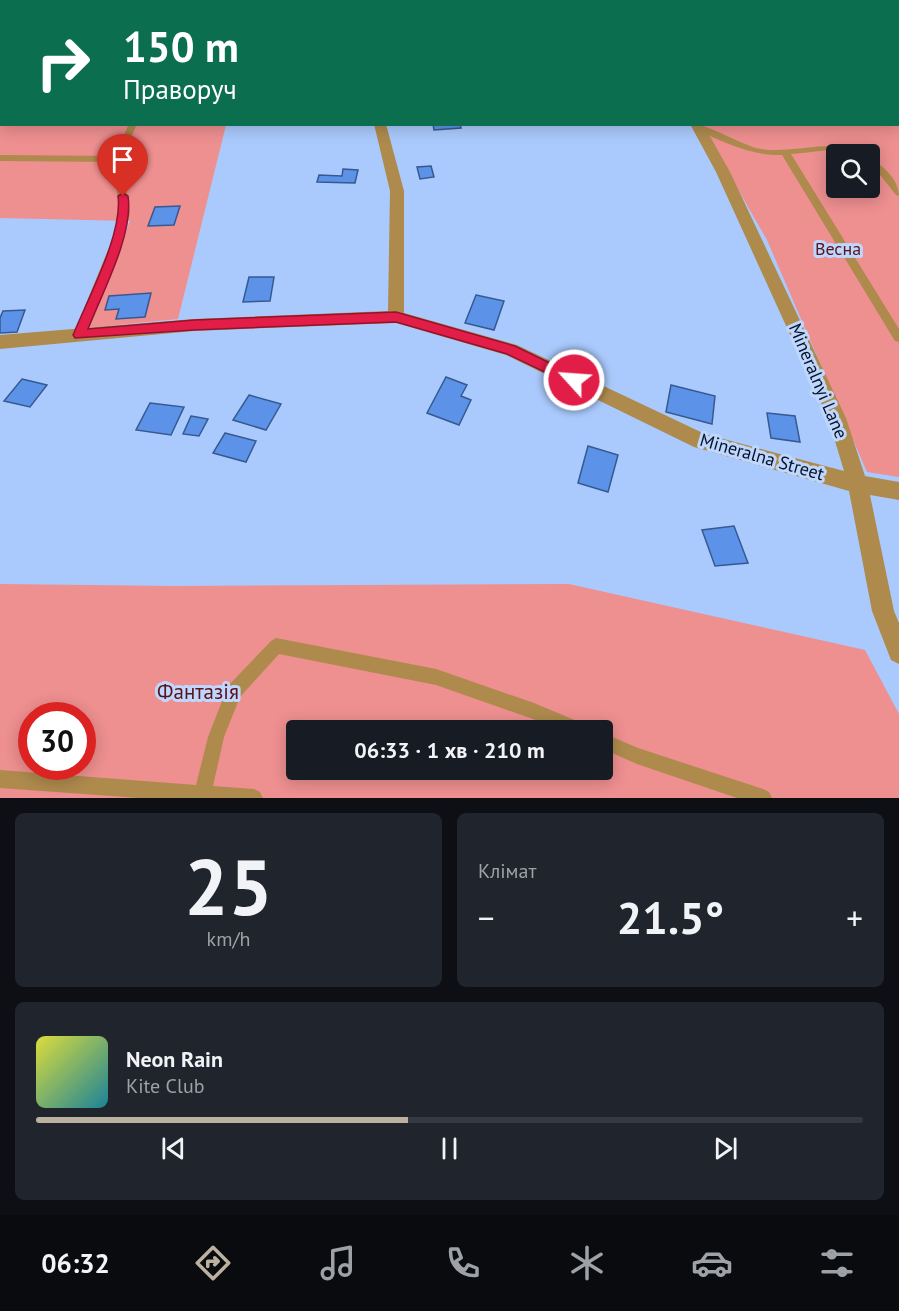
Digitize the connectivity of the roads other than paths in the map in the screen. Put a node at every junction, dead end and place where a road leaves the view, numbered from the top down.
1 (132, 126) edge
2 (381, 126) edge
3 (697, 126) edge
4 (826, 149) edge
5 (785, 153) junction
6 (0, 158) edge
7 (117, 159) junction
8 (880, 169) edge
9 (899, 194) edge
10 (396, 317) junction
11 (80, 335) junction
12 (899, 338) edge
13 (0, 342) edge
14 (858, 484) junction
15 (899, 491) edge
16 (899, 651) edge
17 (555, 720) edge
18 (613, 745) edge
19 (0, 779) edge
20 (204, 794) junction
21 (254, 798) edge
22 (763, 798) edge

1 - 7 lane
2 - 10 street
3 - 5 lane
3 - 14 street, Mineralnyi Lane
4 - 5 lane
5 - 12 lane
6 - 7 lane
7 - 11 lane
8 - 9 lane
10 - 11 street, Mineralna Street
10 - 14 street, Mineralna Street
11 - 13 street, Mineralna Street
14 - 15 street, Mineralna Street
14 - 16 street, Mineralnyi Lane
17 - 20 lane
18 - 22 lane
19 - 20 lane
20 - 21 lane

